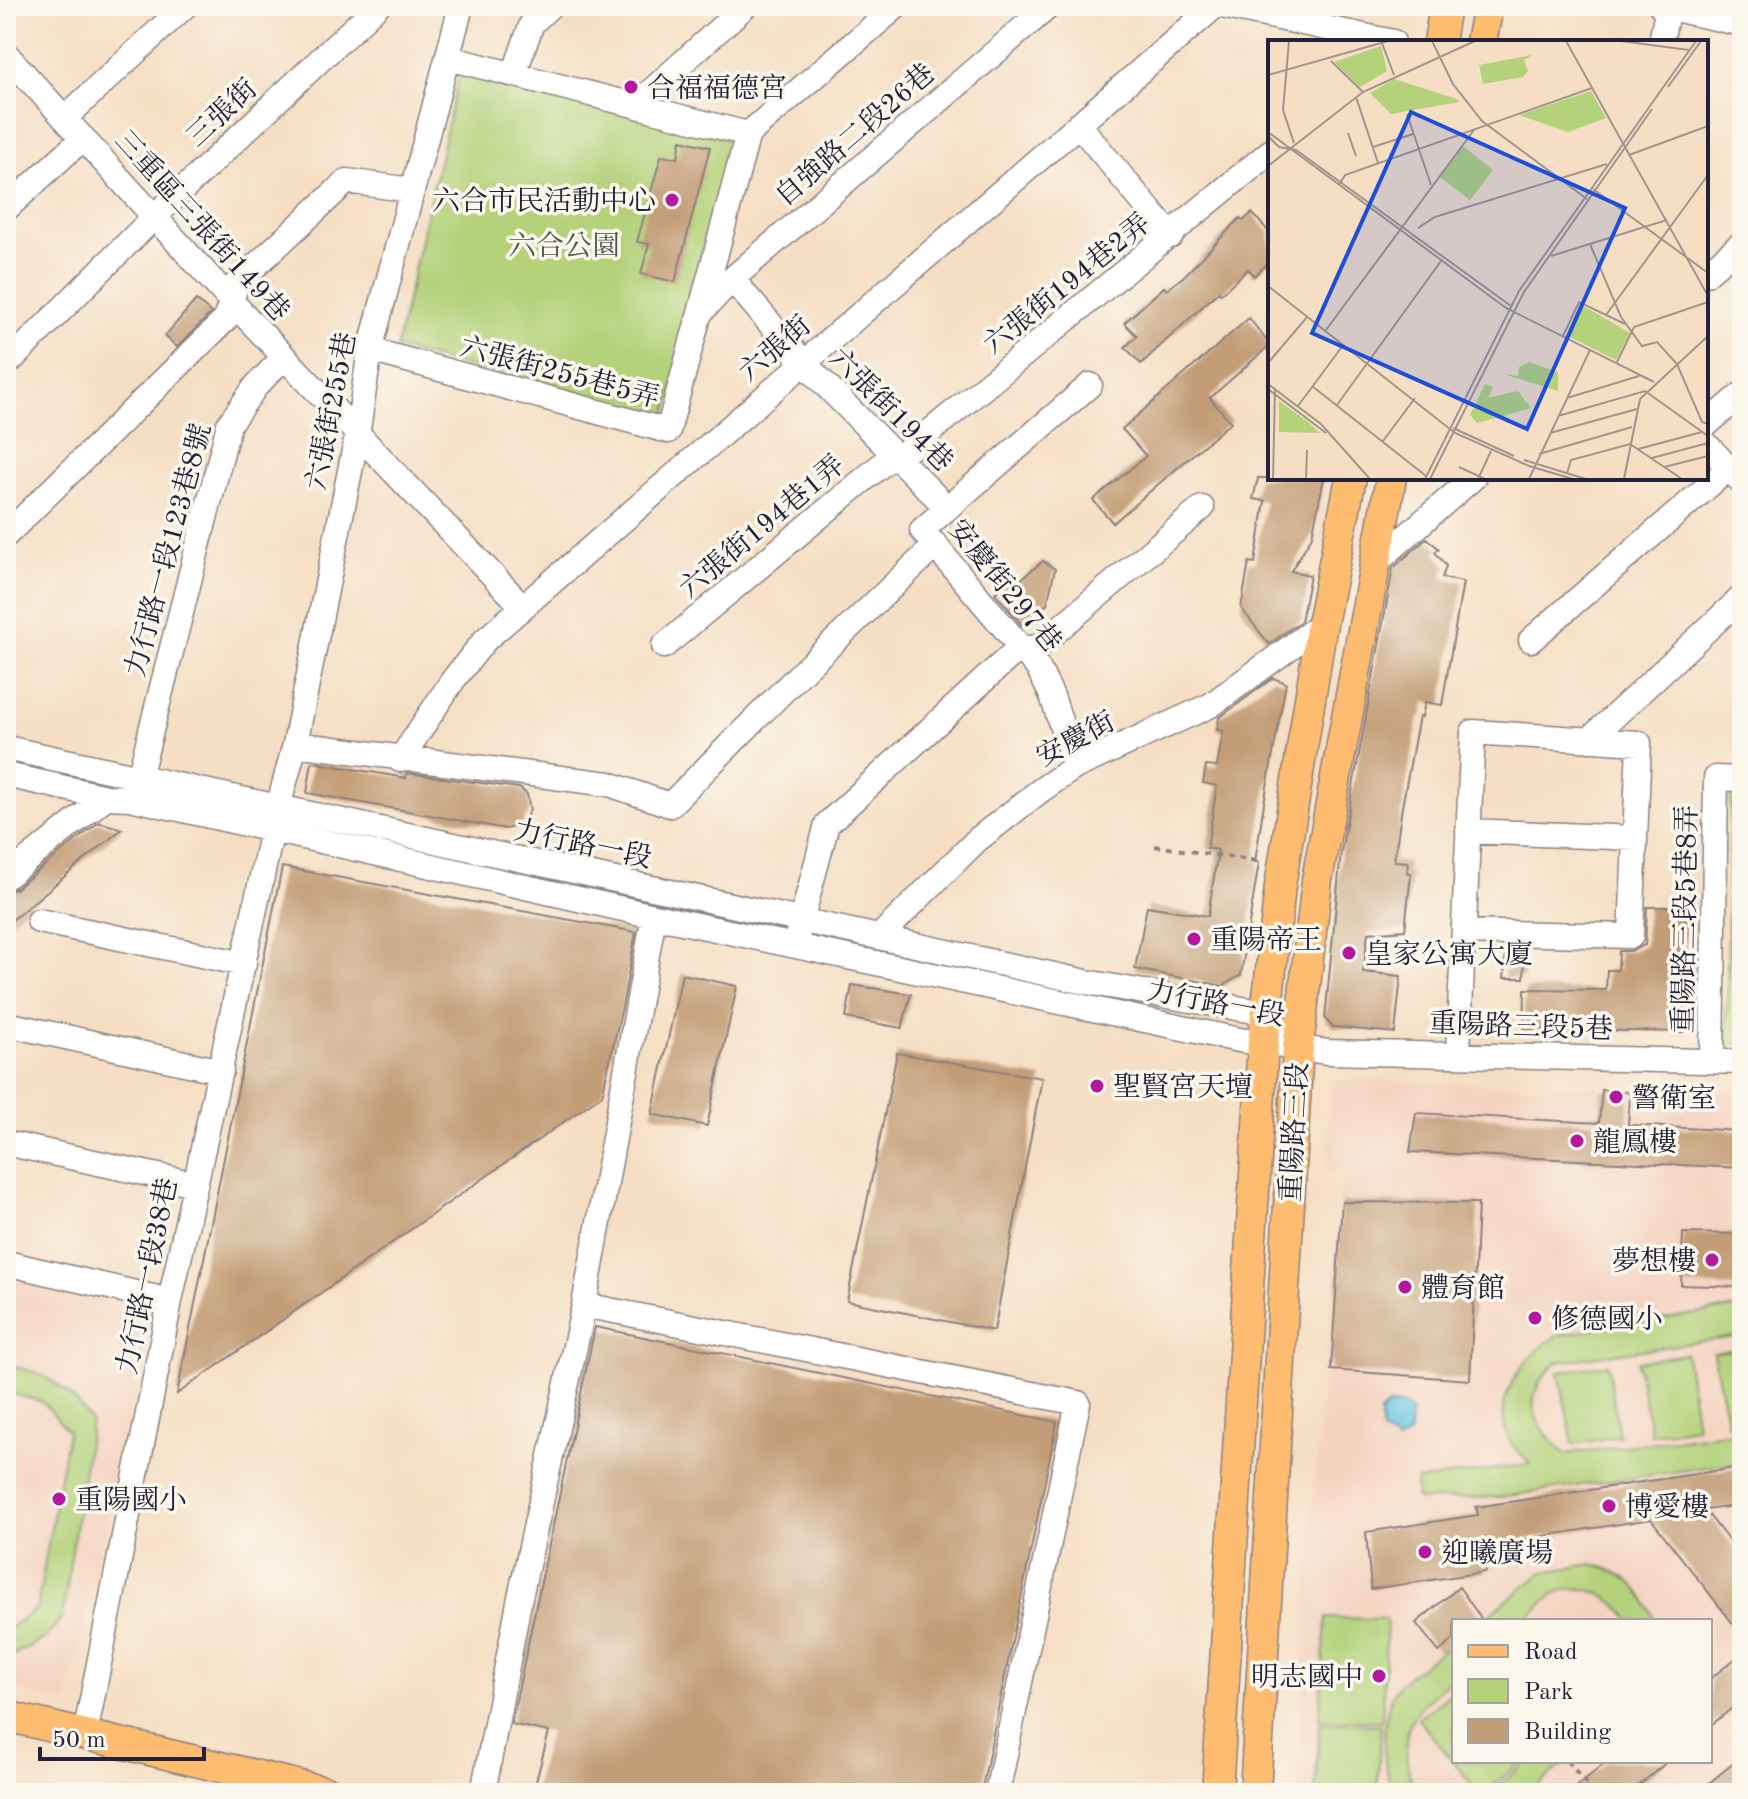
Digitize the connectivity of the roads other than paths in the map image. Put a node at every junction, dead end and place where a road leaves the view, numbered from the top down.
1 (185, 6) edge
2 (377, 6) edge
3 (461, 6) edge
4 (550, 6) edge
5 (745, 6) edge
6 (897, 6) edge
7 (1049, 6) edge
8 (1215, 6) edge
9 (1222, 6) edge
10 (1445, 6) edge
11 (1488, 6) edge
12 (1664, 7) edge
13 (1742, 24) edge
14 (1305, 33) edge
15 (1373, 40) edge
16 (1439, 40) edge
17 (1481, 40) edge
18 (1661, 40) edge
19 (6, 54) edge
20 (448, 58) junction
21 (514, 74) junction
22 (637, 104) junction
23 (65, 118) junction
24 (1079, 125) junction
25 (748, 134) junction
26 (83, 138) junction
27 (1268, 154) edge
28 (411, 190) junction
29 (6, 209) edge
30 (155, 216) junction
31 (1171, 236) junction
32 (1742, 243) edge
33 (1708, 272) edge
34 (732, 279) junction
35 (231, 301) junction
36 (701, 311) junction
37 (370, 350) junction
38 (284, 357) junction
39 (803, 362) junction
40 (6, 365) edge
41 (1090, 385) dead end
42 (1742, 394) edge
43 (1708, 423) edge
44 (357, 436) junction
45 (1708, 446) edge
46 (898, 458) junction
47 (1738, 472) edge
48 (1351, 480) edge
49 (1391, 480) edge
50 (1471, 480) edge
51 (947, 508) junction
52 (1202, 508) dead end
53 (6, 535) edge
54 (929, 538) junction
55 (1372, 566) junction
56 (1742, 597) edge
57 (522, 606) junction
58 (1322, 624) junction
59 (1531, 640) dead end
60 (664, 646) dead end
61 (1020, 647) junction
62 (1589, 740) junction
63 (295, 744) junction
64 (6, 748) edge
65 (400, 760) junction
66 (1075, 767) junction
67 (140, 774) junction
68 (6, 775) edge
69 (1742, 779) edge
70 (106, 797) junction
71 (276, 818) junction
72 (1468, 831) junction
73 (1635, 838) junction
74 (6, 877) edge
75 (654, 916) junction
76 (39, 921) dead end
77 (798, 932) junction
78 (1464, 932) junction
79 (880, 936) junction
80 (244, 964) junction
81 (1266, 1013) junction
82 (6, 1024) edge
83 (1263, 1044) junction
84 (1298, 1048) junction
85 (1458, 1053) junction
86 (1712, 1061) junction
87 (1742, 1062) edge
88 (221, 1071) junction
89 (6, 1143) edge
90 (195, 1184) junction
91 (6, 1263) edge
92 (170, 1301) junction
93 (584, 1305) junction
94 (6, 1716) edge
95 (85, 1735) junction
96 (245, 1783) edge
97 (330, 1793) edge
98 (483, 1793) edge
99 (997, 1793) edge
100 (1217, 1793) edge
101 (1255, 1793) edge

1 - 23 street
2 - 30 street, 三張街
3 - 20 street, 六張街255巷
4 - 21 street
5 - 22 street
6 - 25 street
7 - 34 street, 自強路二段26巷
8 - 24 street, 六張街
9 - 14 street
10 - 16 main road
11 - 17 main road
12 - 13 street
12 - 18 street
14 - 15 street
19 - 23 street, 三重區三張街149巷
20 - 21 street
20 - 28 street, 六張街255巷
21 - 22 street
22 - 25 street
23 - 26 street, 三重區三張街149巷
24 - 31 street
24 - 39 street, 六張街
25 - 36 street, 六張街255巷5弄
26 - 29 street
26 - 30 street, 三重區三張街149巷
27 - 31 street, 六張街194巷2弄
28 - 35 street
28 - 37 street, 六張街255巷
30 - 35 street, 三重區三張街149巷
30 - 40 street, 三張街
31 - 46 street, 六張街194巷2弄
32 - 33 street
34 - 36 street, 自強路二段26巷
34 - 39 street, 六張街194巷
35 - 38 street, 三重區三張街149巷
35 - 53 street
36 - 37 street, 六張街255巷5弄
37 - 44 street, 六張街255巷
38 - 44 street, 三重區三張街149巷
38 - 67 street, 力行路一段123巷8號
39 - 46 street, 六張街194巷
39 - 57 street, 六張街
41 - 51 street
42 - 43 street
44 - 57 street, 三重區三張街149巷
44 - 63 street, 六張街255巷
45 - 47 street
46 - 51 street, 六張街194巷
46 - 60 street, 六張街194巷1弄
47 - 59 street
48 - 58 main road, 重陽路三段
49 - 55 main road, 重陽路三段
50 - 55 street
51 - 54 street
52 - 61 street
54 - 61 street, 安慶街297巷
54 - 65 street
55 - 84 main road, 重陽路三段
56 - 62 street
57 - 65 street, 六張街
58 - 66 street, 安慶街
58 - 81 main road, 重陽路三段
61 - 66 street, 安慶街297巷
61 - 77 street
62 - 72 street
62 - 73 street, 重陽路三段5巷8弄
63 - 65 street
63 - 71 street, 六張街255巷
64 - 67 street, 力行路一段
66 - 79 street, 安慶街
67 - 71 street, 力行路一段
68 - 70 street, 力行路一段
69 - 86 street, 重陽路三段5巷8弄
70 - 71 street, 力行路一段
70 - 74 street
71 - 75 street, 力行路一段
71 - 77 street, 力行路一段
71 - 80 street, 力行路一段38巷
72 - 73 street
72 - 78 street
73 - 78 street, 重陽路三段5巷8弄
75 - 77 street, 力行路一段
75 - 93 street
76 - 80 street
77 - 79 street, 力行路一段
77 - 83 street, 力行路一段
78 - 85 street
79 - 81 street, 力行路一段
80 - 88 street, 力行路一段38巷
81 - 83 main road, 重陽路三段
81 - 84 street, 力行路一段
82 - 88 street
83 - 84 street, 力行路一段
83 - 100 main road, 重陽路三段
84 - 85 street, 重陽路三段5巷
84 - 101 main road, 重陽路三段
85 - 86 street, 重陽路三段5巷
86 - 87 street, 重陽路三段5巷
88 - 90 street, 力行路一段38巷
89 - 90 street
90 - 92 street, 力行路一段38巷
91 - 92 street
92 - 95 street, 力行路一段38巷
93 - 98 street
93 - 99 street
94 - 95 main road
95 - 96 main road
96 - 97 main road

